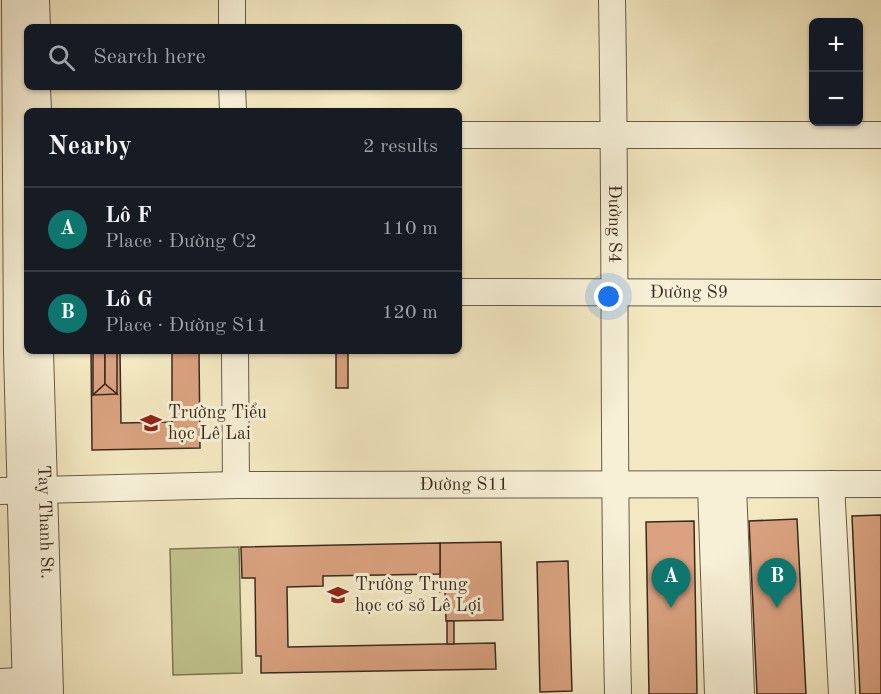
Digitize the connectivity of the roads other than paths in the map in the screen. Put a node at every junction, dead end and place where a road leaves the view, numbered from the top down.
1 (15, 0) edge
2 (36, 0) edge
3 (232, 0) edge
4 (612, 0) edge
5 (37, 24) edge
6 (232, 24) edge
7 (24, 83) edge
8 (232, 90) edge
9 (233, 108) edge
10 (614, 133) junction
11 (462, 135) edge
12 (881, 135) edge
13 (613, 290) junction
14 (462, 292) edge
15 (881, 293) edge
16 (24, 296) edge
17 (40, 354) edge
18 (235, 354) edge
19 (613, 484) junction
20 (823, 484) junction
21 (881, 484) edge
22 (236, 485) junction
23 (722, 485) junction
24 (22, 491) edge
25 (0, 682) edge
26 (38, 687) edge
27 (618, 694) edge
28 (718, 694) edge
29 (741, 694) edge
30 (827, 694) edge
31 (842, 694) edge

1 - 7 street, Tay Thanh St.
2 - 5 street
3 - 6 street
4 - 10 street, Đường S4
8 - 9 street
10 - 11 street
10 - 12 street
10 - 13 street, Đường S4
13 - 14 street, Đường S9
13 - 15 street, Đường S9
13 - 19 street, Đường S4
16 - 24 street, Tay Thanh St.
17 - 24 street, Tay Thanh St.
18 - 22 street
19 - 22 street, Đường S11
19 - 23 street, Đường S11
19 - 27 street, Đường S4
20 - 21 street, Đường S11
20 - 23 street, Đường S11
20 - 30 street
20 - 31 street
22 - 24 street, Đường S11
23 - 28 street
23 - 29 street
24 - 26 street, Tay Thanh St.
25 - 26 street

